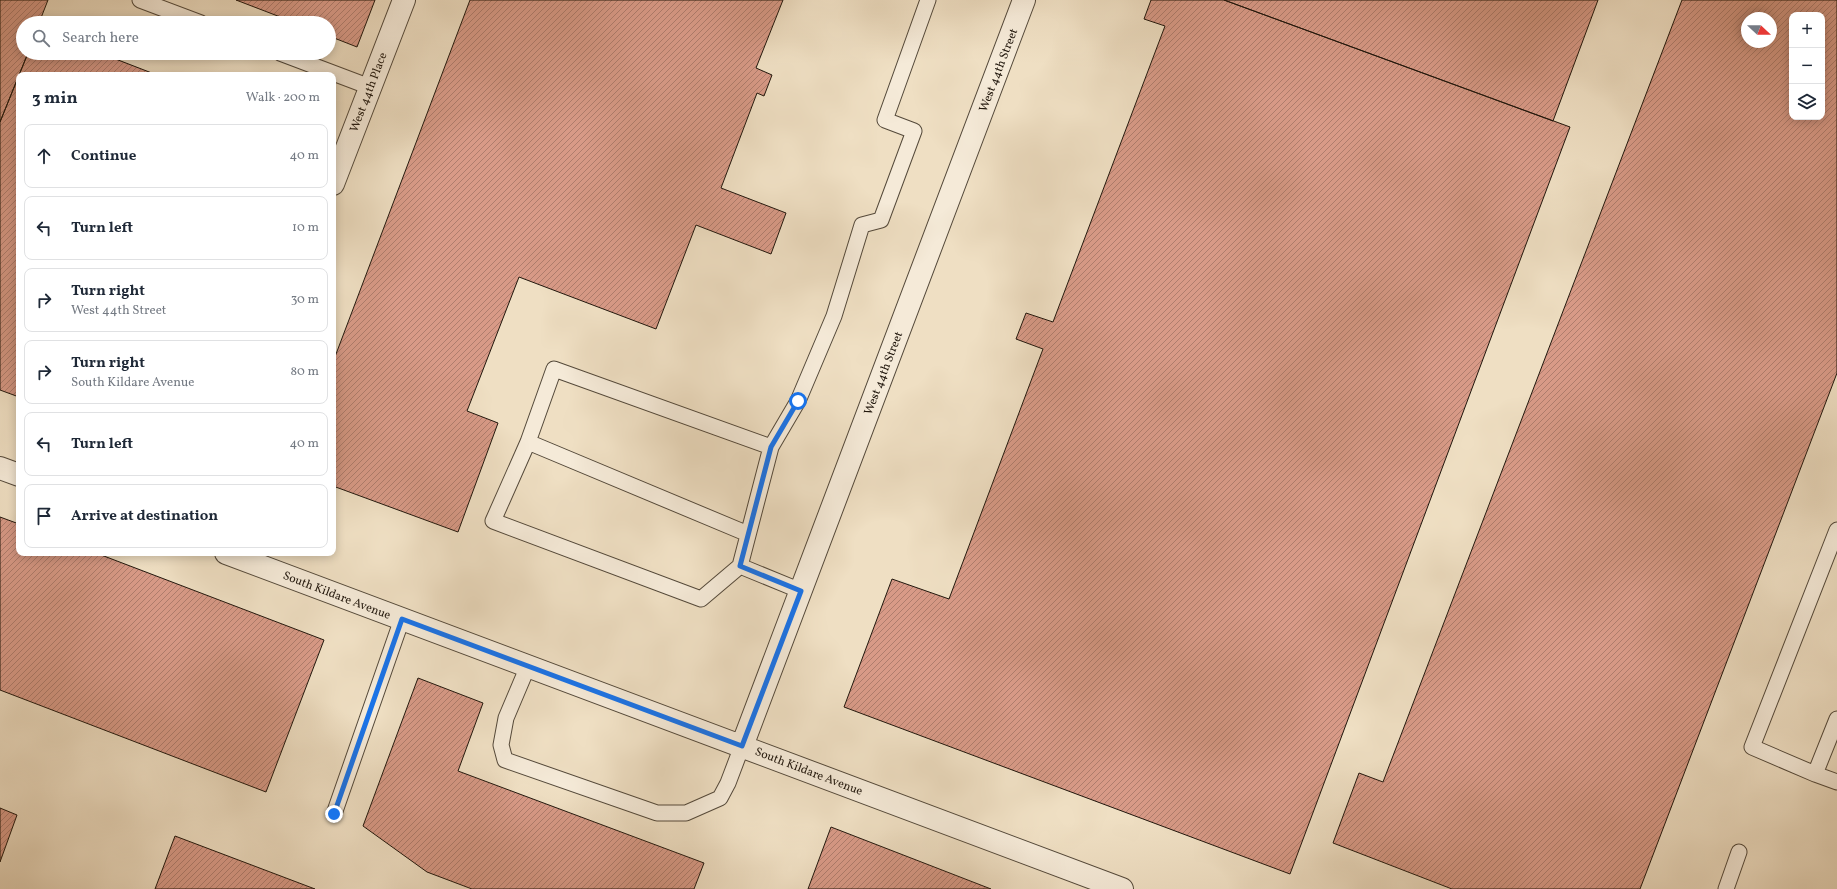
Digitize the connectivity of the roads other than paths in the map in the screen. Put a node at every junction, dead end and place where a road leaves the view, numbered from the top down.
1 (140, 0) edge
2 (404, 0) edge
3 (928, 0) edge
4 (1024, 0) edge
5 (182, 16) edge
6 (299, 60) edge
7 (330, 72) edge
8 (336, 74) edge
9 (370, 87) junction
10 (336, 176) edge
11 (528, 442) junction
12 (771, 447) junction
13 (0, 468) edge
14 (16, 474) edge
15 (1837, 530) edge
16 (748, 534) junction
17 (234, 556) edge
18 (740, 566) junction
19 (801, 591) junction
20 (402, 619) junction
21 (528, 666) junction
22 (1837, 719) edge
23 (742, 746) junction
24 (1816, 774) junction
25 (1837, 782) edge
26 (334, 814) dead end
27 (1739, 852) dead end
28 (1122, 889) edge
29 (1726, 889) edge

1 - 5 lane
2 - 9 street, West 44th Place
3 - 12 lane
4 - 19 street, West 44th Street
6 - 7 lane
8 - 9 lane
9 - 10 street, West 44th Place
11 - 12 lane
11 - 16 lane
11 - 18 lane
12 - 16 lane
13 - 14 street
15 - 24 lane
16 - 18 lane
17 - 20 street, South Kildare Avenue
18 - 19 lane
19 - 23 street, West 44th Street
20 - 21 street, South Kildare Avenue
20 - 26 lane
21 - 23 street, South Kildare Avenue
21 - 23 lane
22 - 24 lane
23 - 28 street, South Kildare Avenue
24 - 25 lane
27 - 29 lane

